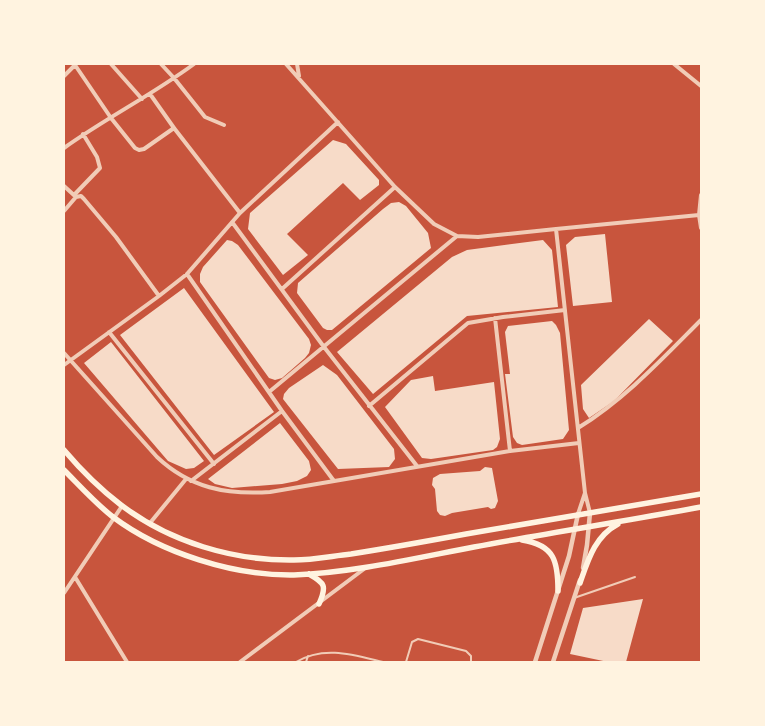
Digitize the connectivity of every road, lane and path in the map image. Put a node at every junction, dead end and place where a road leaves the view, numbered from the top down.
1 (68, 64) edge
2 (111, 64) edge
3 (161, 64) edge
4 (194, 64) edge
5 (286, 64) edge
6 (297, 64) edge
7 (674, 64) edge
8 (75, 66) edge
9 (64, 76) edge
10 (174, 78) junction
11 (299, 78) junction
12 (701, 86) edge
13 (150, 94) junction
14 (142, 99) junction
15 (111, 118) junction
16 (338, 122) junction
17 (224, 125) dead end
18 (174, 128) junction
19 (83, 134) junction
20 (64, 148) edge
21 (64, 186) edge
22 (395, 187) junction
23 (701, 195) edge
24 (75, 196) junction
25 (64, 211) edge
26 (240, 213) junction
27 (699, 215) junction
28 (232, 222) junction
29 (701, 228) edge
30 (556, 229) junction
31 (457, 236) junction
32 (187, 274) junction
33 (282, 289) junction
34 (159, 296) junction
35 (565, 310) junction
36 (495, 318) junction
37 (701, 320) edge
38 (109, 332) junction
39 (324, 348) junction
40 (64, 353) edge
41 (70, 360) junction
42 (64, 365) edge
43 (269, 392) junction
44 (369, 406) junction
45 (282, 411) junction
46 (578, 428) junction
47 (579, 443) junction
48 (64, 450) edge
49 (510, 451) junction
50 (214, 464) junction
51 (417, 466) junction
52 (64, 470) edge
53 (186, 478) junction
54 (190, 481) junction
55 (334, 481) junction
56 (585, 493) junction
57 (701, 494) edge
58 (122, 506) junction
59 (701, 507) edge
60 (590, 513) junction
61 (578, 514) junction
62 (114, 517) junction
63 (624, 521) junction
64 (150, 523) junction
65 (589, 527) junction
66 (575, 529) junction
67 (515, 539) junction
68 (367, 566) junction
69 (309, 574) junction
70 (75, 577) junction
71 (635, 577) dead end
72 (580, 583) junction
73 (558, 591) junction
74 (64, 593) edge
75 (574, 598) junction
76 (319, 604) junction
77 (308, 656) junction
78 (127, 662) edge
79 (240, 662) edge
80 (296, 662) edge
81 (306, 662) edge
82 (383, 662) edge
83 (406, 662) edge
84 (471, 662) edge
85 (535, 662) edge
86 (553, 662) edge

1 - 8 street
2 - 14 street
3 - 10 street
4 - 10 street
5 - 11 street
6 - 11 street
7 - 12 street
8 - 9 street
8 - 15 street
10 - 13 street
10 - 17 street
11 - 16 street
13 - 14 street
13 - 18 street
14 - 15 street
15 - 18 street
15 - 19 street
16 - 22 street
16 - 26 street
18 - 26 street
19 - 20 street
19 - 24 street
21 - 24 street
22 - 31 street
22 - 33 street
23 - 27 street
24 - 25 street
24 - 34 street
26 - 28 street
27 - 29 street
27 - 30 street
28 - 32 street
28 - 33 street
30 - 31 street
30 - 35 street
31 - 39 street
32 - 34 street
32 - 43 street
33 - 39 street
34 - 38 street
35 - 36 street
35 - 46 street
36 - 44 street
36 - 49 street
37 - 46 street
38 - 41 street
38 - 50 street
39 - 43 street
39 - 44 street
40 - 41 street
41 - 42 street
41 - 53 street
43 - 45 street
44 - 51 street
45 - 50 street
45 - 55 street
46 - 47 street
47 - 49 street
47 - 56 street
48 - 58 main road
49 - 51 street
50 - 54 street
51 - 55 street
52 - 62 main road
53 - 54 street
53 - 64 street
54 - 55 street
56 - 60 street
56 - 61 street
57 - 60 main road
58 - 62 street
58 - 64 main road
59 - 63 main road
60 - 61 main road
60 - 65 street
61 - 64 main road
61 - 66 street
62 - 69 main road
62 - 70 street
63 - 65 main road
63 - 72 main road
65 - 66 main road
65 - 72 street
66 - 67 main road
66 - 73 street
67 - 68 main road
67 - 73 main road
68 - 69 main road
68 - 76 street
69 - 76 main road
70 - 74 street
70 - 78 street
71 - 75 lane
72 - 75 street
73 - 85 street
75 - 86 street
76 - 79 street
77 - 80 lane
77 - 81 lane
77 - 82 lane
83 - 84 lane

